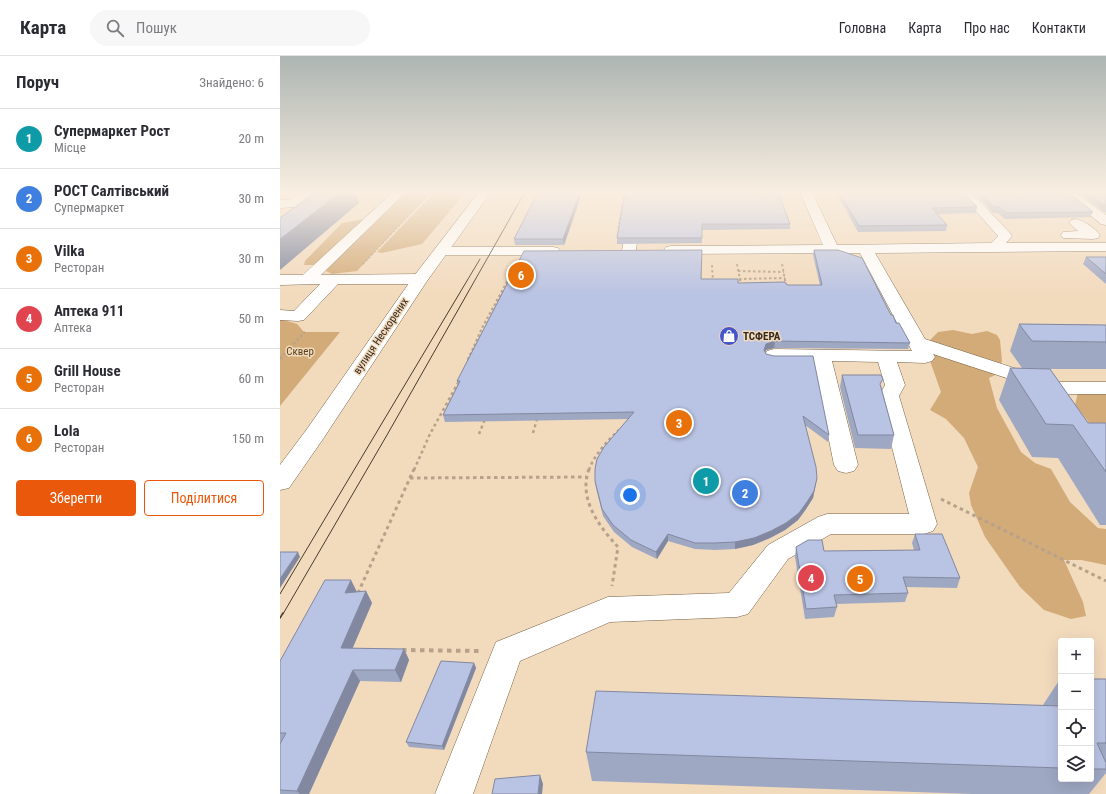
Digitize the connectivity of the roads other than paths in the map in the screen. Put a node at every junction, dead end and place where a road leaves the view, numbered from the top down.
1 (364, 226) edge
2 (460, 226) edge
3 (822, 226) edge
4 (988, 226) edge
5 (1081, 226) edge
6 (760, 239) dead end
7 (999, 242) junction
8 (1106, 243) edge
9 (708, 244) junction
10 (1106, 247) edge
11 (1026, 248) junction
12 (832, 249) junction
13 (865, 249) junction
14 (614, 250) edge
15 (442, 251) junction
16 (566, 251) edge
17 (1038, 260) dead end
18 (334, 279) junction
19 (420, 279) junction
20 (280, 280) edge
21 (307, 280) junction
22 (280, 315) edge
23 (918, 343) junction
24 (774, 355) edge
25 (821, 356) junction
26 (886, 357) junction
27 (1055, 388) junction
28 (1106, 388) edge
29 (1069, 406) edge
30 (846, 465) dead end
31 (280, 482) edge
32 (454, 794) edge

1 - 21 main road
2 - 15 main road, вулиця Нескорених
3 - 12 main road
4 - 7 main road
5 - 7 main road
6 - 9 main road
7 - 8 main road
7 - 11 main road
7 - 13 main road
9 - 12 main road
9 - 14 main road
10 - 11 main road
11 - 17 main road
12 - 13 main road
13 - 23 main road
15 - 16 main road
15 - 19 main road, вулиця Нескорених
18 - 19 main road
18 - 21 main road
18 - 22 main road
19 - 31 main road, вулиця Нескорених
20 - 21 main road
23 - 26 main road
23 - 27 main road
24 - 25 main road
25 - 26 main road
25 - 30 main road
26 - 32 main road
27 - 28 main road
27 - 29 main road

